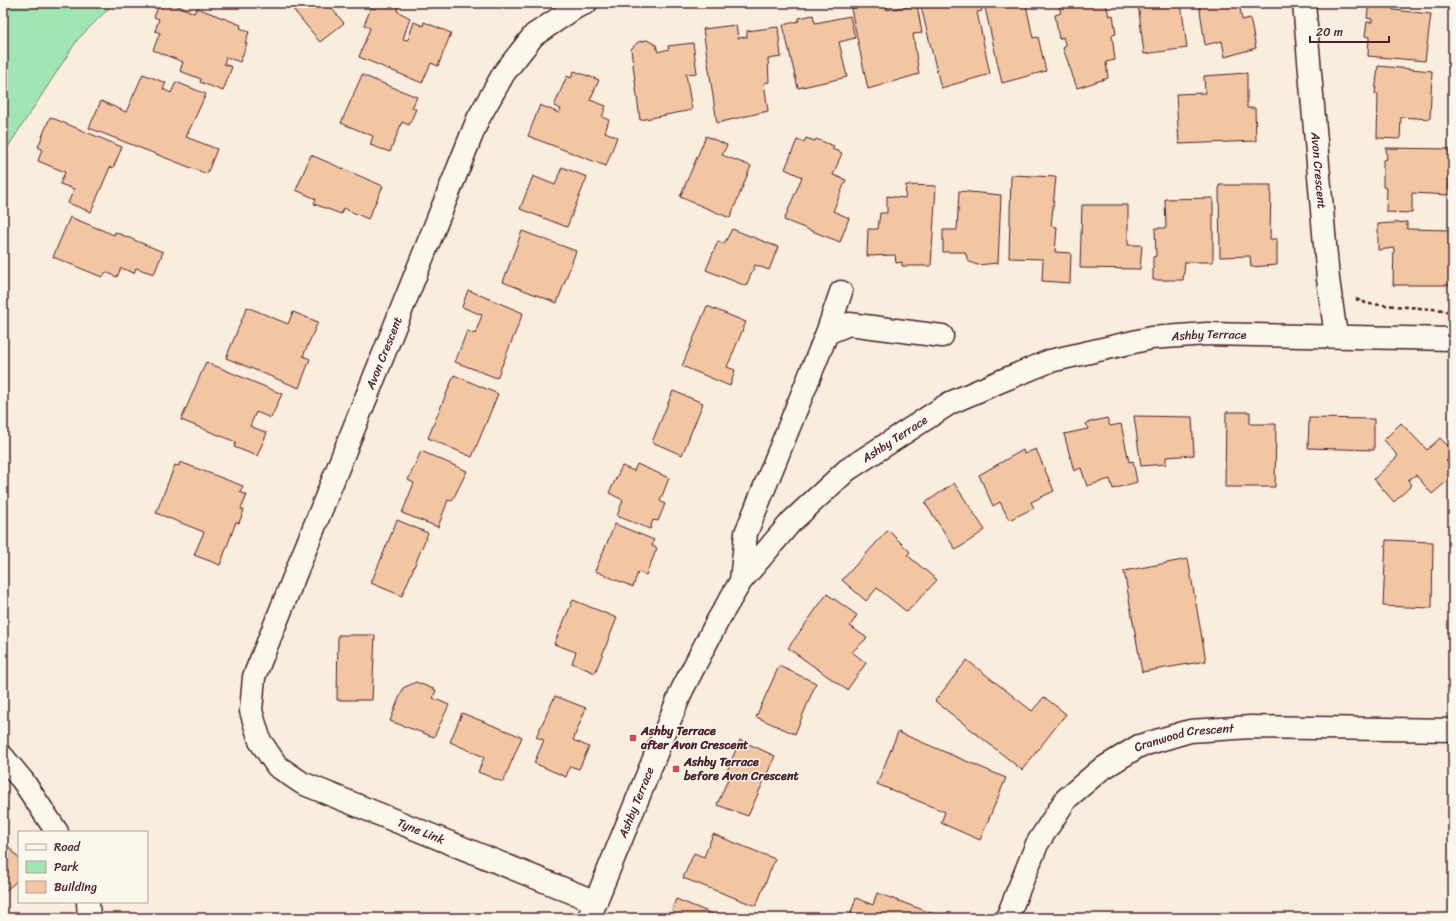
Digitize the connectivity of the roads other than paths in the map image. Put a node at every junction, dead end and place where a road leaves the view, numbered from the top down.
1 (586, 3) edge
2 (1304, 3) edge
3 (841, 292) dead end
4 (827, 333) junction
5 (942, 336) dead end
6 (1336, 336) junction
7 (1453, 339) edge
8 (741, 580) junction
9 (1453, 730) edge
10 (260, 742) joint
11 (3, 757) edge
12 (56, 831) edge
13 (88, 903) edge
14 (593, 910) edge
15 (89, 918) edge
16 (1007, 918) edge

1 - 10 street, Avon Crescent
2 - 6 street, Avon Crescent
3 - 4 street
4 - 5 street
4 - 8 street
6 - 7 street, Ashby Terrace
6 - 8 street, Ashby Terrace
8 - 14 street, Ashby Terrace
9 - 16 street, Cranwood Crescent
10 - 14 street, Tyne Link
11 - 12 street
13 - 15 street

